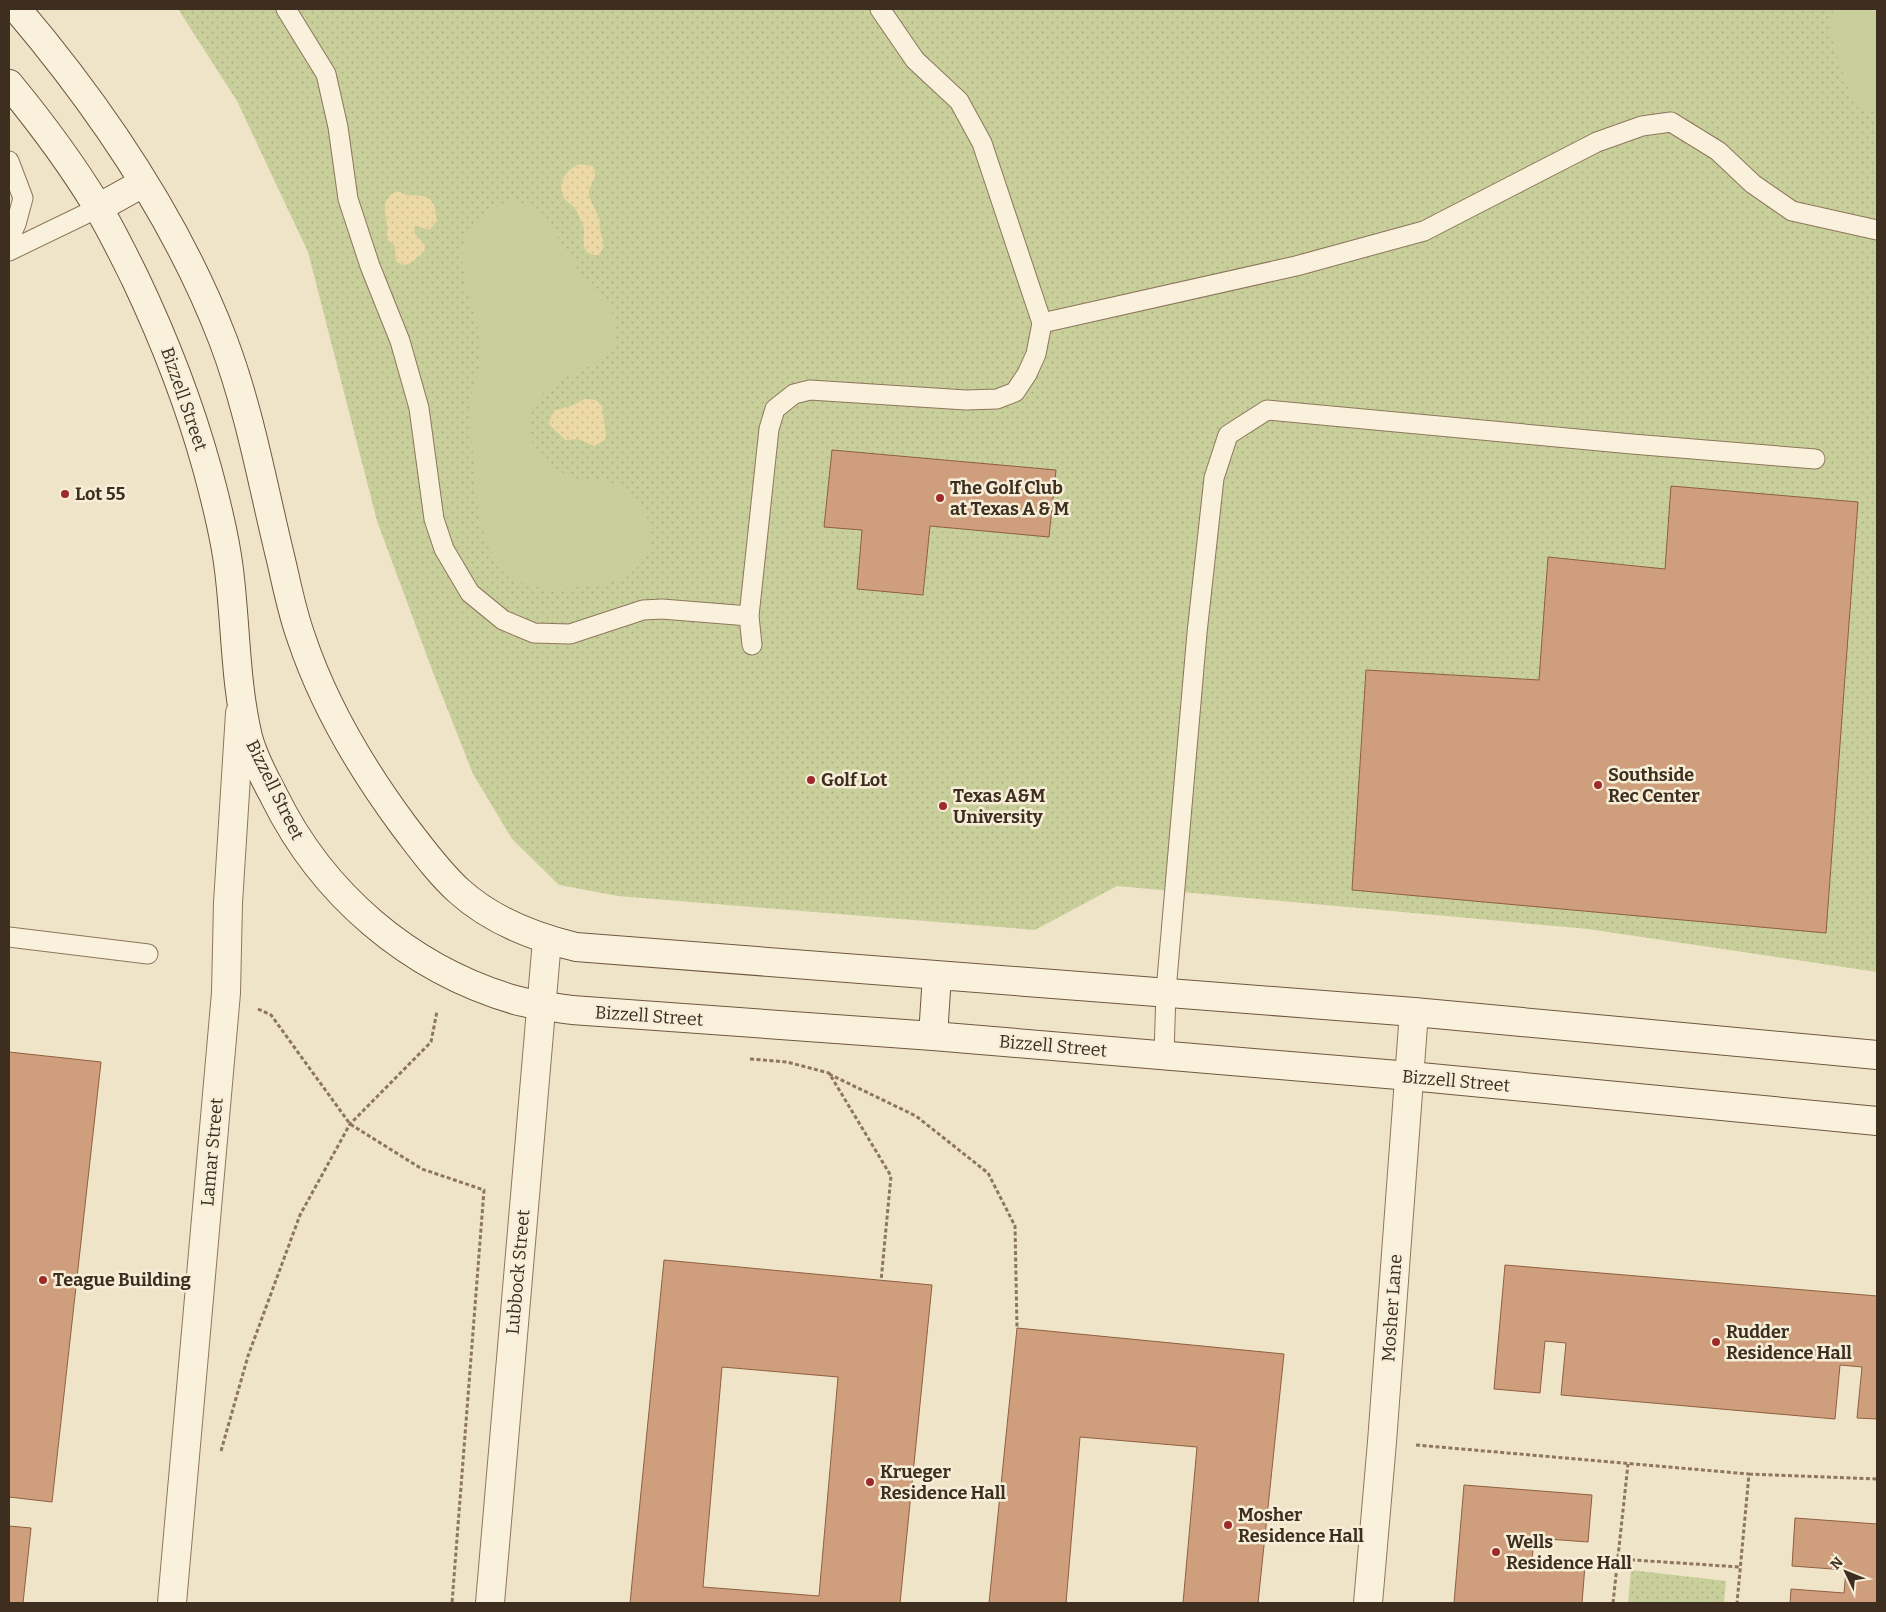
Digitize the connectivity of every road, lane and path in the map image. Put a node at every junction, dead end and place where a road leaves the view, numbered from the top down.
1 (16, 9) edge
2 (286, 9) edge
3 (880, 9) edge
4 (9, 84) edge
5 (9, 161) edge
6 (143, 183) junction
7 (98, 208) junction
8 (1877, 230) edge
9 (9, 240) edge
10 (9, 251) edge
11 (1042, 323) junction
12 (1815, 459) dead end
13 (749, 616) junction
14 (752, 645) dead end
15 (240, 701) junction
16 (9, 937) edge
17 (547, 940) junction
18 (148, 954) dead end
19 (937, 975) junction
20 (1166, 992) junction
21 (226, 993) junction
22 (540, 1006) junction
23 (437, 1011) dead end
24 (1414, 1012) junction
25 (933, 1036) junction
26 (1164, 1055) junction
27 (1877, 1055) edge
28 (747, 1059) dead end
29 (829, 1073) junction
30 (1410, 1076) junction
31 (1877, 1121) edge
32 (350, 1124) junction
33 (881, 1281) dead end
34 (1017, 1328) dead end
35 (1382, 1442) junction
36 (219, 1460) dead end
37 (1628, 1464) junction
38 (1750, 1474) junction
39 (1877, 1478) edge
40 (1618, 1558) junction
41 (1740, 1567) junction
42 (172, 1603) edge
43 (452, 1603) edge
44 (490, 1603) edge
45 (1368, 1603) edge
46 (1613, 1603) edge
47 (1737, 1603) edge

1 - 6 street
2 - 13 lane
3 - 11 lane
4 - 7 street, Bizzell Street
5 - 9 lane
6 - 7 street
6 - 17 street
7 - 10 lane
7 - 15 street, Bizzell Street
8 - 11 lane
11 - 13 lane
12 - 20 lane
13 - 14 lane
15 - 21 street, Lamar Street
15 - 22 street, Bizzell Street
16 - 18 lane
17 - 19 street
17 - 22 street, Lubbock Street
19 - 20 street
19 - 25 street
20 - 24 street
20 - 26 lane
21 - 32 path
21 - 42 street, Lamar Street
22 - 25 street, Bizzell Street
22 - 44 street, Lubbock Street
23 - 32 path
24 - 27 street
24 - 30 street, Mosher Lane
25 - 26 street, Bizzell Street
26 - 30 street, Bizzell Street
28 - 29 path
29 - 33 path
29 - 34 path
30 - 31 street, Bizzell Street
30 - 35 street, Mosher Lane
32 - 36 path
32 - 43 path
35 - 37 path
35 - 45 street, Mosher Lane
37 - 38 path
37 - 40 path
38 - 39 path
38 - 41 path
40 - 41 path
40 - 46 path
41 - 47 path

